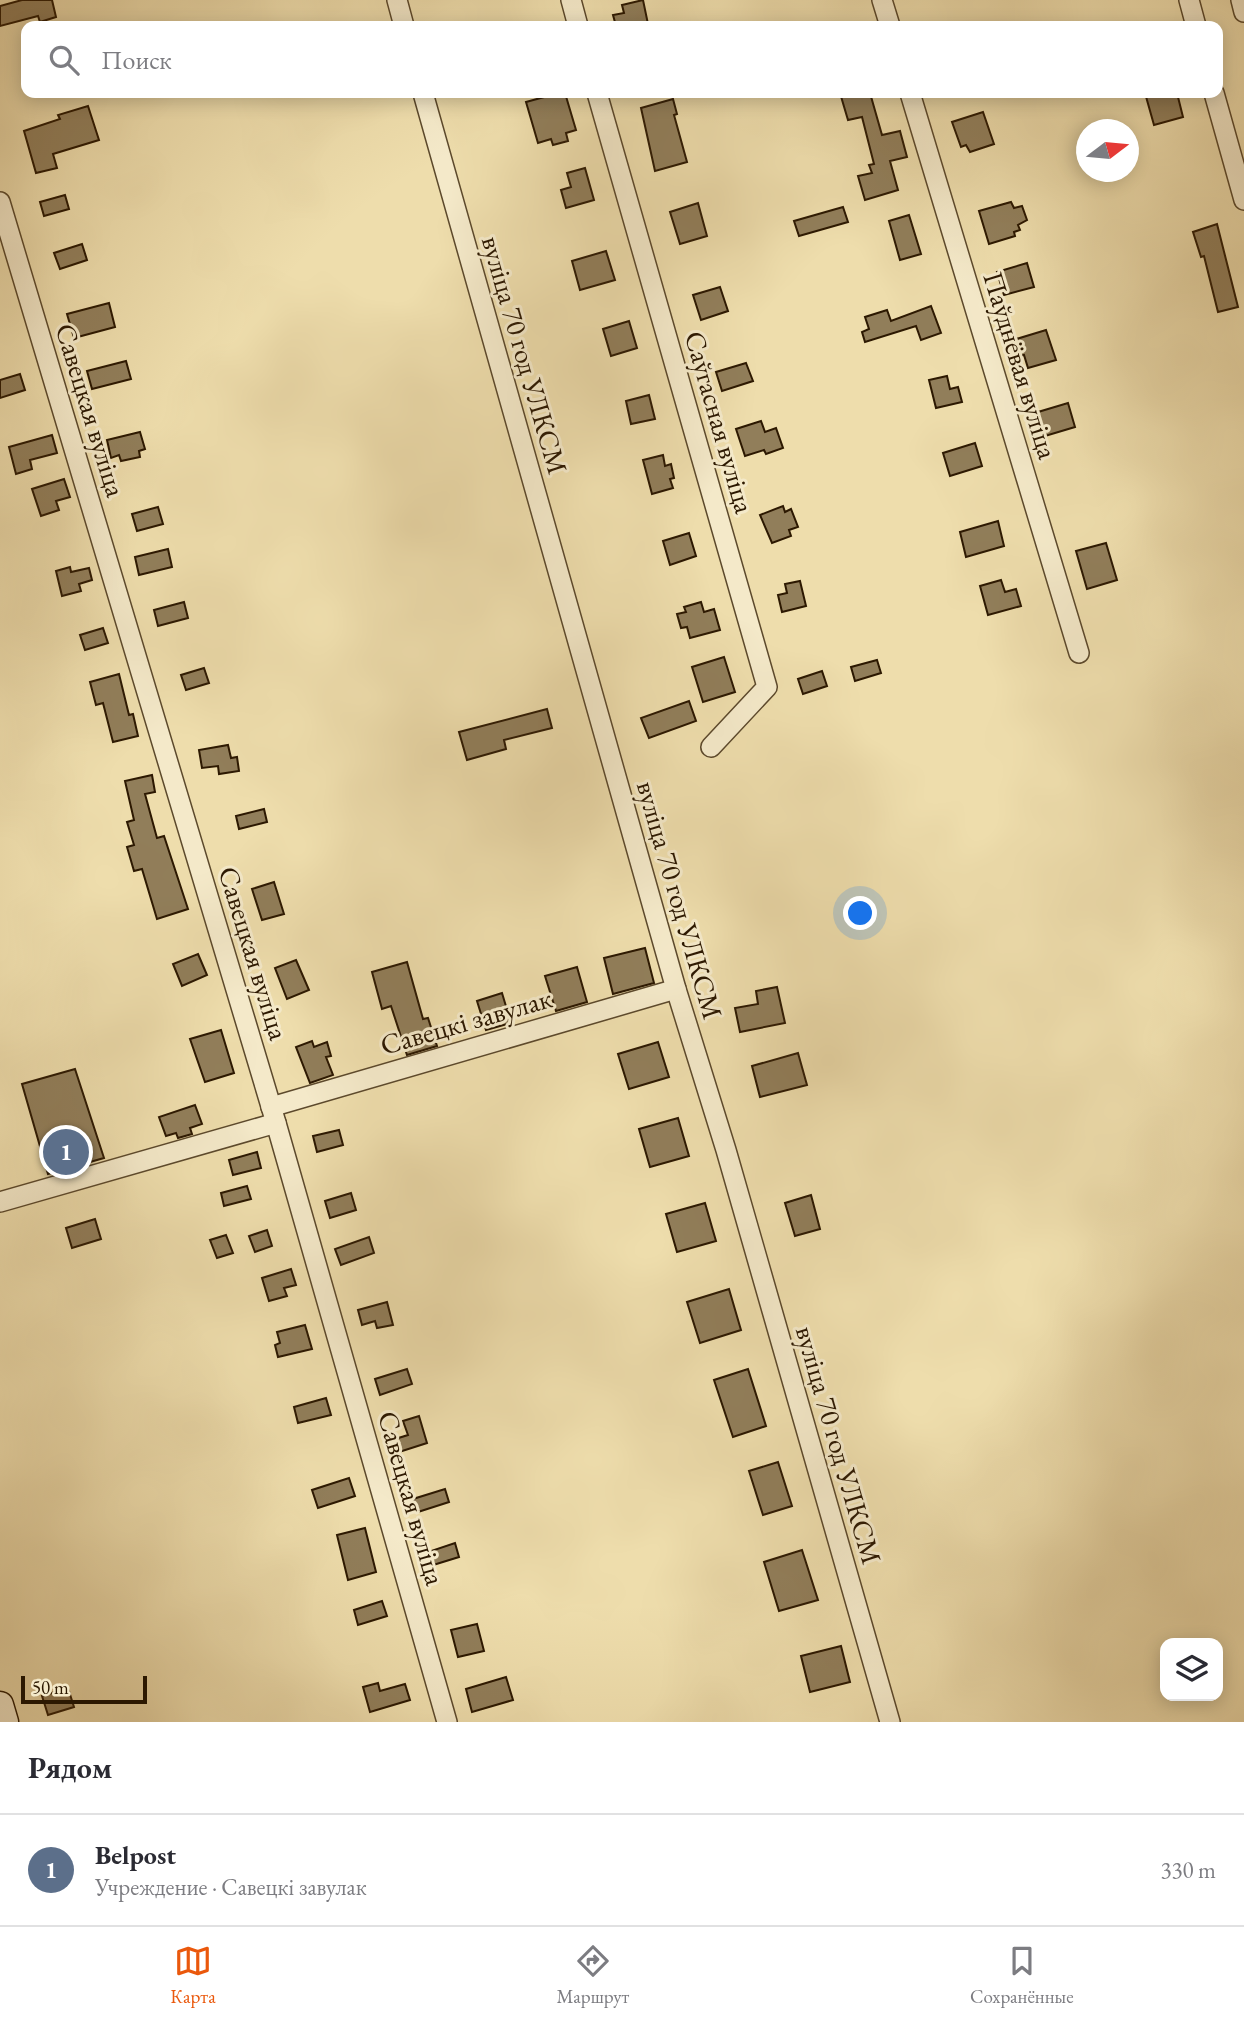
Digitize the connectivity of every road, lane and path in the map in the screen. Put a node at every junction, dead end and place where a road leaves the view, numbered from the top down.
1 (397, 0) edge
2 (571, 0) edge
3 (882, 0) edge
4 (1189, 0) edge
5 (1241, 0) edge
6 (1244, 12) edge
7 (403, 21) edge
8 (577, 21) edge
9 (888, 21) edge
10 (1195, 21) edge
11 (424, 98) edge
12 (598, 98) edge
13 (912, 98) edge
14 (1215, 98) edge
15 (1244, 200) edge
16 (0, 202) edge
17 (1079, 653) dead end
18 (711, 747) dead end
19 (676, 989) junction
20 (273, 1115) junction
21 (0, 1202) edge
22 (0, 1705) edge
23 (5, 1722) edge
24 (447, 1722) edge
25 (890, 1722) edge

1 - 7 street
2 - 8 street
3 - 9 street
4 - 10 street
5 - 6 street
11 - 19 street, вуліца 70 год УЛКСМ
12 - 18 street, Саўгасная вуліца
13 - 17 street, Паўднёвая вуліца
14 - 15 street
16 - 20 street, Савецкая вуліца
19 - 20 street, Савецкі завулак
19 - 25 street, вуліца 70 год УЛКСМ
20 - 21 street, Савецкі завулак
20 - 24 street, Савецкая вуліца
22 - 23 street

